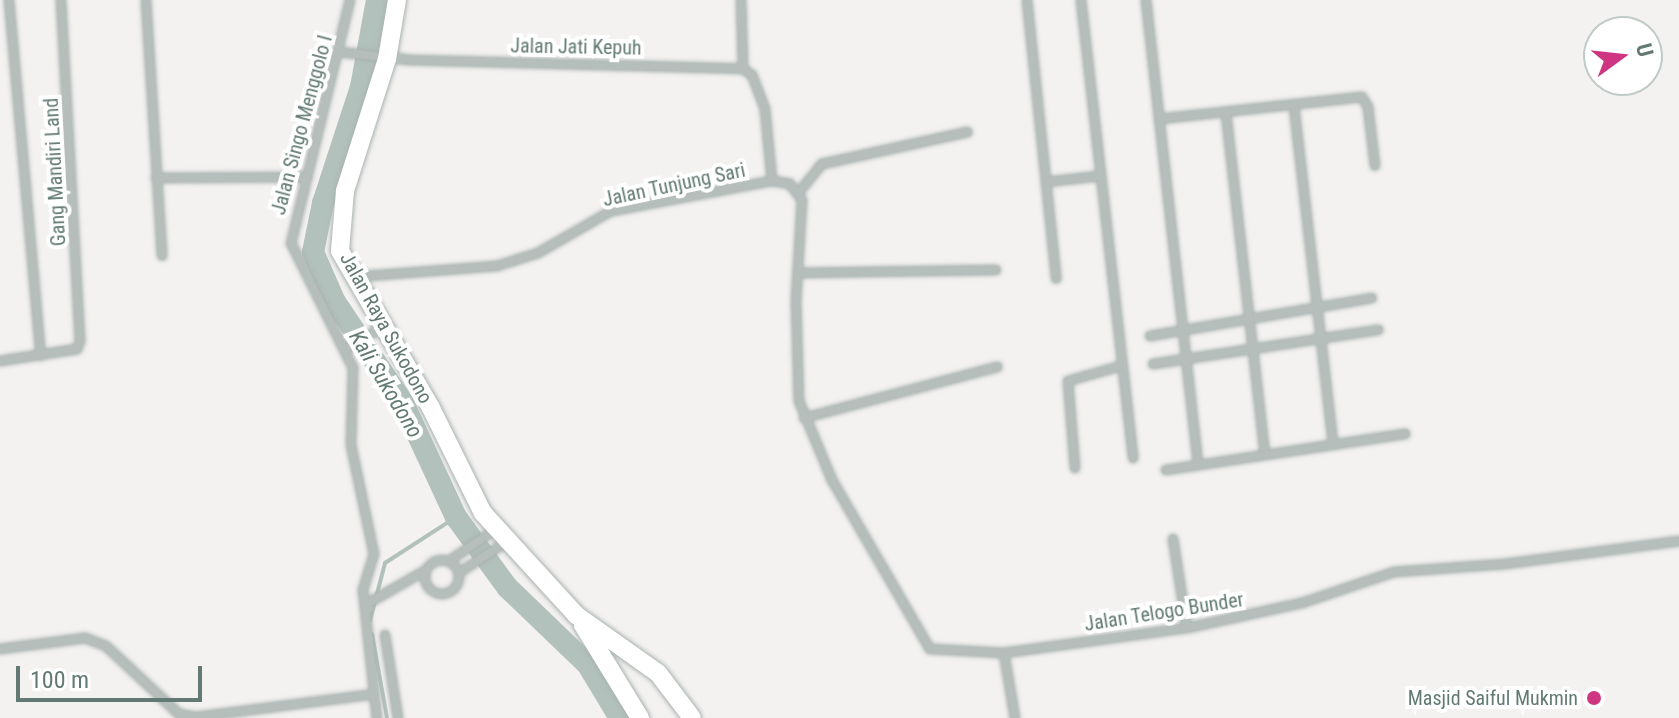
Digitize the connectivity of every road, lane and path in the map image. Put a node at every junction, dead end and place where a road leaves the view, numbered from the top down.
1 (9, 0) edge
2 (61, 0) edge
3 (146, 0) edge
4 (350, 0) edge
5 (397, 0) edge
6 (741, 0) edge
7 (1027, 0) edge
8 (1081, 0) edge
9 (1146, 0) edge
10 (344, 53) junction
11 (383, 58) junction
12 (743, 69) junction
13 (1294, 106) junction
14 (1226, 113) junction
15 (1159, 119) junction
16 (968, 132) dead end
17 (1375, 166) dead end
18 (1100, 176) junction
19 (303, 177) junction
20 (156, 178) junction
21 (772, 181) junction
22 (1046, 182) junction
23 (800, 191) junction
24 (162, 256) dead end
25 (996, 270) dead end
26 (798, 273) junction
27 (353, 277) junction
28 (1056, 278) dead end
29 (1372, 298) dead end
30 (1316, 307) junction
31 (1249, 319) junction
32 (381, 328) junction
33 (1183, 330) junction
34 (1378, 330) dead end
35 (1150, 336) dead end
36 (1320, 339) junction
37 (346, 349) junction
38 (1253, 352) junction
39 (41, 356) junction
40 (0, 361) edge
41 (1187, 361) junction
42 (1153, 364) dead end
43 (1121, 366) junction
44 (997, 367) dead end
45 (804, 418) junction
46 (1405, 434) dead end
47 (1333, 445) junction
48 (1265, 453) junction
49 (1133, 458) dead end
50 (1198, 465) junction
51 (1075, 468) dead end
52 (1166, 470) dead end
53 (498, 537) junction
54 (1173, 539) dead end
55 (1679, 541) edge
56 (449, 561) junction
57 (426, 570) junction
58 (459, 573) junction
59 (403, 586) junction
60 (430, 589) junction
61 (366, 604) junction
62 (576, 615) junction
63 (1187, 628) junction
64 (385, 635) dead end
65 (385, 648) junction
66 (0, 649) edge
67 (370, 651) junction
68 (1004, 653) junction
69 (632, 655) junction
70 (611, 668) junction
71 (375, 694) junction
72 (180, 716) edge
73 (377, 718) edge
74 (398, 718) edge
75 (640, 718) edge
76 (692, 718) edge
77 (1015, 718) edge

1 - 39 street
2 - 39 street, Gang Mandiri Land
3 - 20 street
4 - 10 street, Jalan Singo Menggolo I
5 - 11 main road, Jalan Raya Sukodono
6 - 12 street
7 - 22 street
8 - 18 street
9 - 15 street
10 - 11 street, Jalan Jati Kepuh
10 - 19 street, Jalan Singo Menggolo I
11 - 12 street, Jalan Jati Kepuh
11 - 27 main road, Jalan Raya Sukodono
12 - 21 street
13 - 14 street
13 - 17 street
13 - 30 street
14 - 15 street
14 - 31 street
15 - 33 street
16 - 23 street
18 - 22 street
18 - 43 street
19 - 20 street
19 - 37 street, Jalan Singo Menggolo I
20 - 24 street
21 - 23 street, Jalan Tunjung Sari
21 - 27 street, Jalan Tunjung Sari
22 - 28 street
23 - 26 street
25 - 26 street
26 - 45 street, Jalan Telogo Bunder
27 - 32 main road, Jalan Raya Sukodono
29 - 30 street
30 - 31 street
30 - 36 street
31 - 33 street
31 - 38 street
32 - 37 street
32 - 53 main road, Jalan Raya Sukodono
33 - 35 street
33 - 41 street
34 - 36 street
36 - 38 street
36 - 47 street
37 - 61 street, Jalan Singo Menggolo I
38 - 41 street
38 - 48 street
39 - 40 street
41 - 42 street
41 - 50 street
43 - 49 street
43 - 51 street
44 - 45 street
45 - 68 street, Jalan Telogo Bunder
46 - 47 street
47 - 48 street
48 - 50 street
50 - 52 street
53 - 56 street
53 - 58 street
53 - 62 main road, Jalan Raya Sukodono
54 - 63 street
55 - 63 street, Jalan Telogo Bunder
56 - 57 street
56 - 58 street
57 - 59 street
57 - 60 street
58 - 60 street
59 - 60 street
59 - 61 street
61 - 67 street, Jalan Singo Menggolo I
62 - 69 main road, Jalan Raya Sukodono
62 - 70 main road, Jalan Raya Sukodono
63 - 68 street, Jalan Telogo Bunder
64 - 65 street
65 - 67 street
65 - 74 street
66 - 72 street
67 - 71 street, Jalan Singo Menggolo I
68 - 77 street
69 - 70 main road
69 - 76 main road, Jalan Raya Sukodono
70 - 75 main road, Jalan Raya Sukodono
71 - 72 street
71 - 73 street, Jalan Singo Menggolo I

